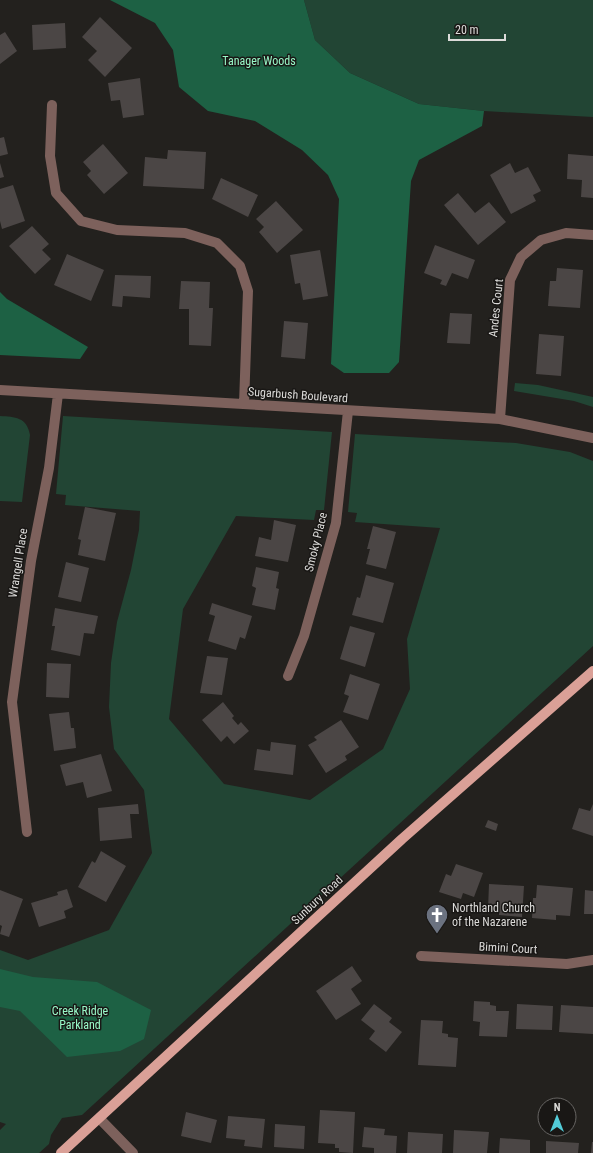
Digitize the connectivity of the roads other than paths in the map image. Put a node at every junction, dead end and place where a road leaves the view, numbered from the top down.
1 (52, 104) dead end
2 (593, 235) edge
3 (0, 390) edge
4 (58, 394) junction
5 (244, 404) junction
6 (348, 411) junction
7 (500, 419) junction
8 (593, 438) edge
9 (593, 671) edge
10 (288, 676) dead end
11 (27, 832) dead end
12 (421, 956) dead end
13 (593, 960) edge
14 (100, 1119) junction
15 (61, 1153) edge
16 (133, 1153) edge

1 - 5 street
2 - 7 street, Andes Court
3 - 4 street, Sugarbush Boulevard
4 - 5 street, Sugarbush Boulevard
4 - 11 street, Wrangell Place
5 - 6 street, Sugarbush Boulevard
6 - 7 street, Sugarbush Boulevard
6 - 10 street, Smoky Place
7 - 8 street, Sugarbush Boulevard
9 - 14 main road, Sunbury Road
12 - 13 street, Bimini Court
14 - 15 main road, Sunbury Road
14 - 16 street

